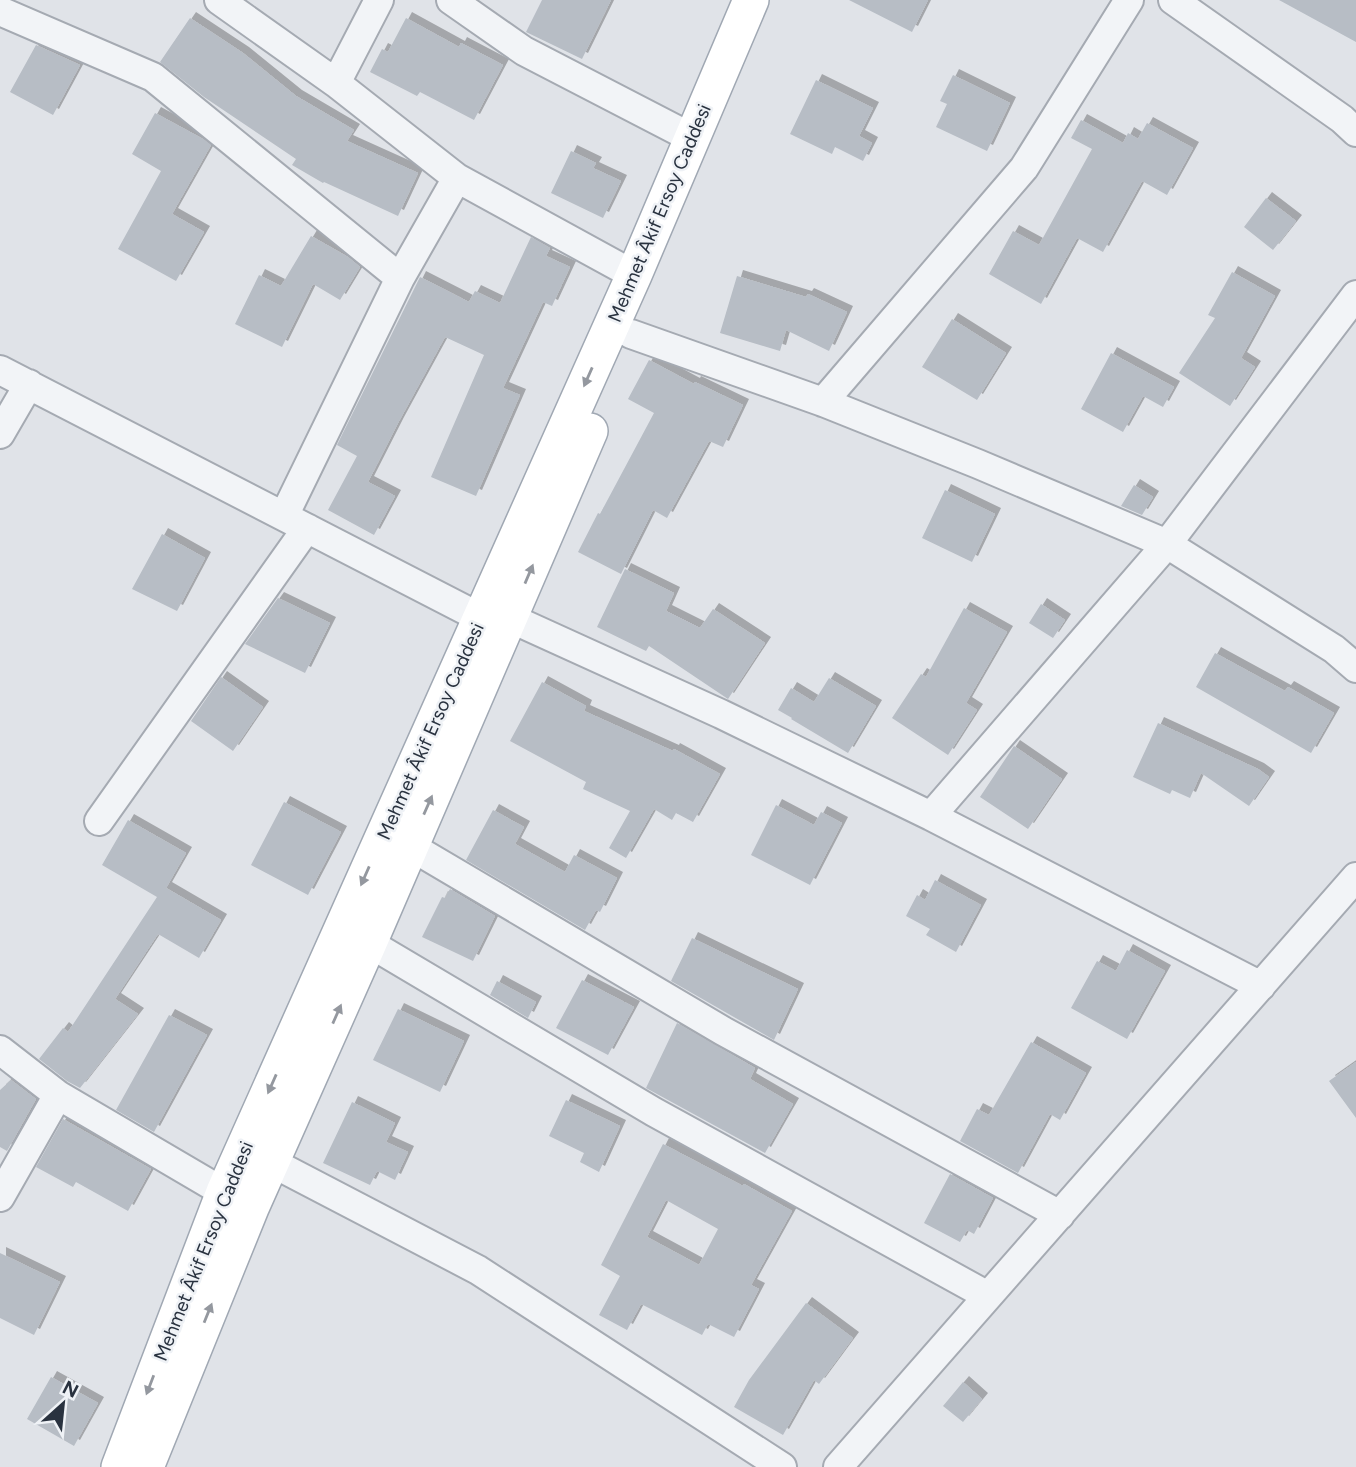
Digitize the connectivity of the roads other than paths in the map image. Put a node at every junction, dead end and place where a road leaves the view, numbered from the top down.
1 (219, 0) edge
2 (379, 0) edge
3 (451, 0) edge
4 (751, 0) edge
5 (776, 0) edge
6 (1129, 0) edge
7 (1173, 0) edge
8 (0, 11) edge
9 (336, 83) junction
10 (1356, 132) edge
11 (692, 138) junction
12 (457, 178) junction
13 (634, 275) junction
14 (400, 278) junction
15 (1356, 295) edge
16 (631, 334) junction
17 (0, 370) edge
18 (29, 384) junction
19 (823, 402) junction
20 (0, 434) edge
21 (295, 522) junction
22 (1167, 544) junction
23 (496, 618) junction
24 (1356, 668) edge
25 (930, 816) junction
26 (99, 821) dead end
27 (410, 846) junction
28 (1356, 877) edge
29 (369, 943) junction
30 (1261, 986) junction
31 (0, 1050) edge
32 (58, 1095) junction
33 (271, 1162) junction
34 (0, 1197) edge
35 (237, 1200) junction
36 (1060, 1214) junction
37 (988, 1296) junction
38 (119, 1467) edge
39 (146, 1467) edge
40 (782, 1467) edge
41 (838, 1467) edge

1 - 9 street
2 - 9 street
3 - 11 street
4 - 11 main road, Mehmet Âkif Ersoy Caddesi
5 - 16 main road, Mehmet Âkif Ersoy Caddesi
6 - 19 street
7 - 10 street
8 - 14 street
9 - 12 street
11 - 13 main road, Mehmet Âkif Ersoy Caddesi
12 - 13 street
12 - 14 street
13 -> 23 main road, Mehmet Âkif Ersoy Caddesi
14 - 21 street
15 - 22 street
16 - 19 street
23 -> 16 main road, Mehmet Âkif Ersoy Caddesi
17 - 18 street
18 - 20 street
18 - 21 street
19 - 22 street
21 - 23 street
21 - 26 street
22 - 24 street
22 - 25 street
23 - 25 street
27 -> 23 main road, Mehmet Âkif Ersoy Caddesi
23 -> 35 main road, Mehmet Âkif Ersoy Caddesi
25 - 30 street
27 - 29 main road, Mehmet Âkif Ersoy Caddesi
27 - 36 street
28 - 30 street
33 -> 29 main road, Mehmet Âkif Ersoy Caddesi
29 - 37 street
30 - 36 street
31 - 32 street
32 - 34 street
32 - 35 street
33 - 35 main road, Mehmet Âkif Ersoy Caddesi
33 - 40 street
35 -> 38 main road, Mehmet Âkif Ersoy Caddesi
39 -> 35 main road, Mehmet Âkif Ersoy Caddesi
36 - 37 street
37 - 41 street

